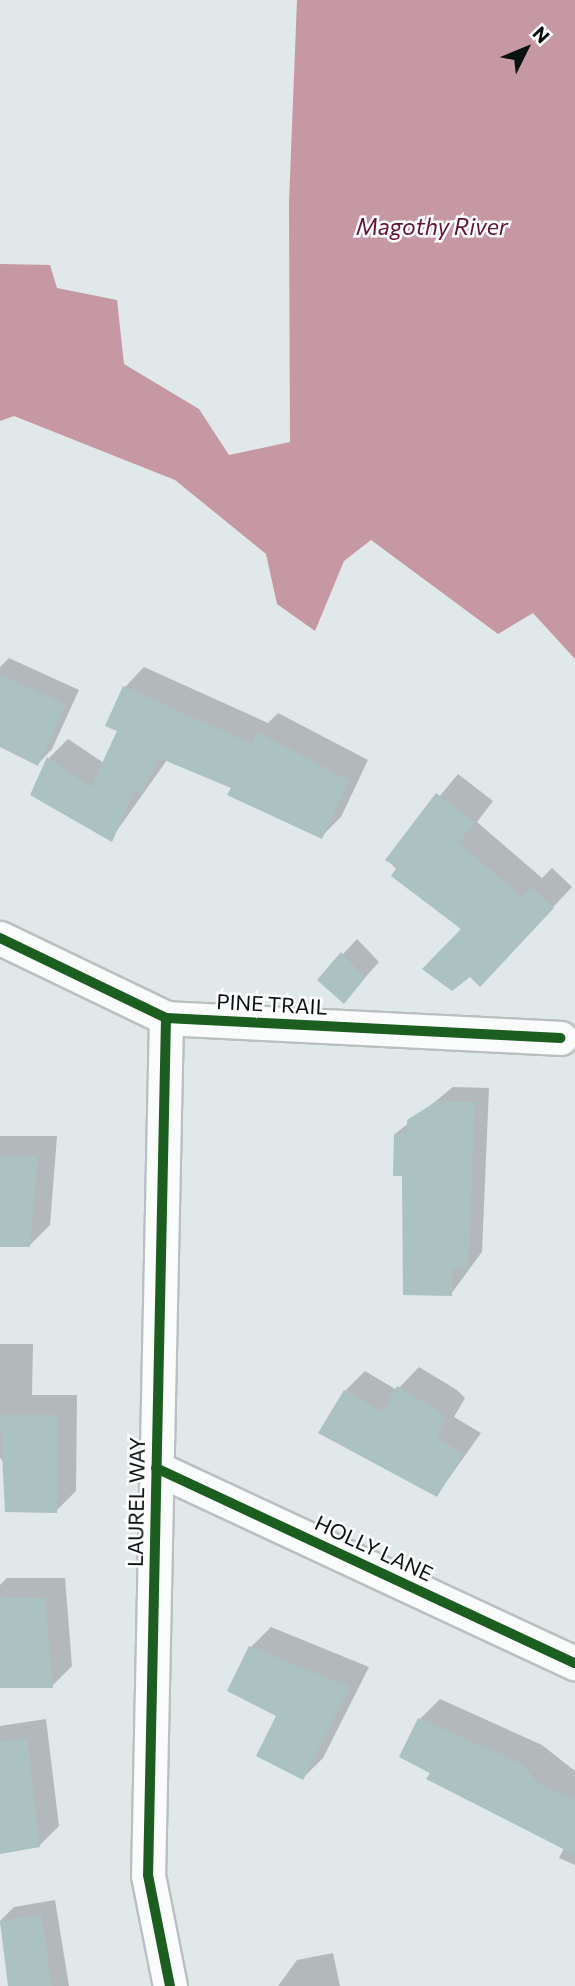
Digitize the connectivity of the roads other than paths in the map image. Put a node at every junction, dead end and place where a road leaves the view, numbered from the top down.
1 (0, 938) edge
2 (166, 1018) junction
3 (560, 1038) dead end
4 (156, 1468) junction
5 (575, 1663) edge
6 (170, 1986) edge

1 - 2 street, PINE TRAIL
2 - 3 street, PINE TRAIL
2 - 4 street, LAUREL WAY
4 - 5 street, HOLLY LANE
4 - 6 street, LAUREL WAY

